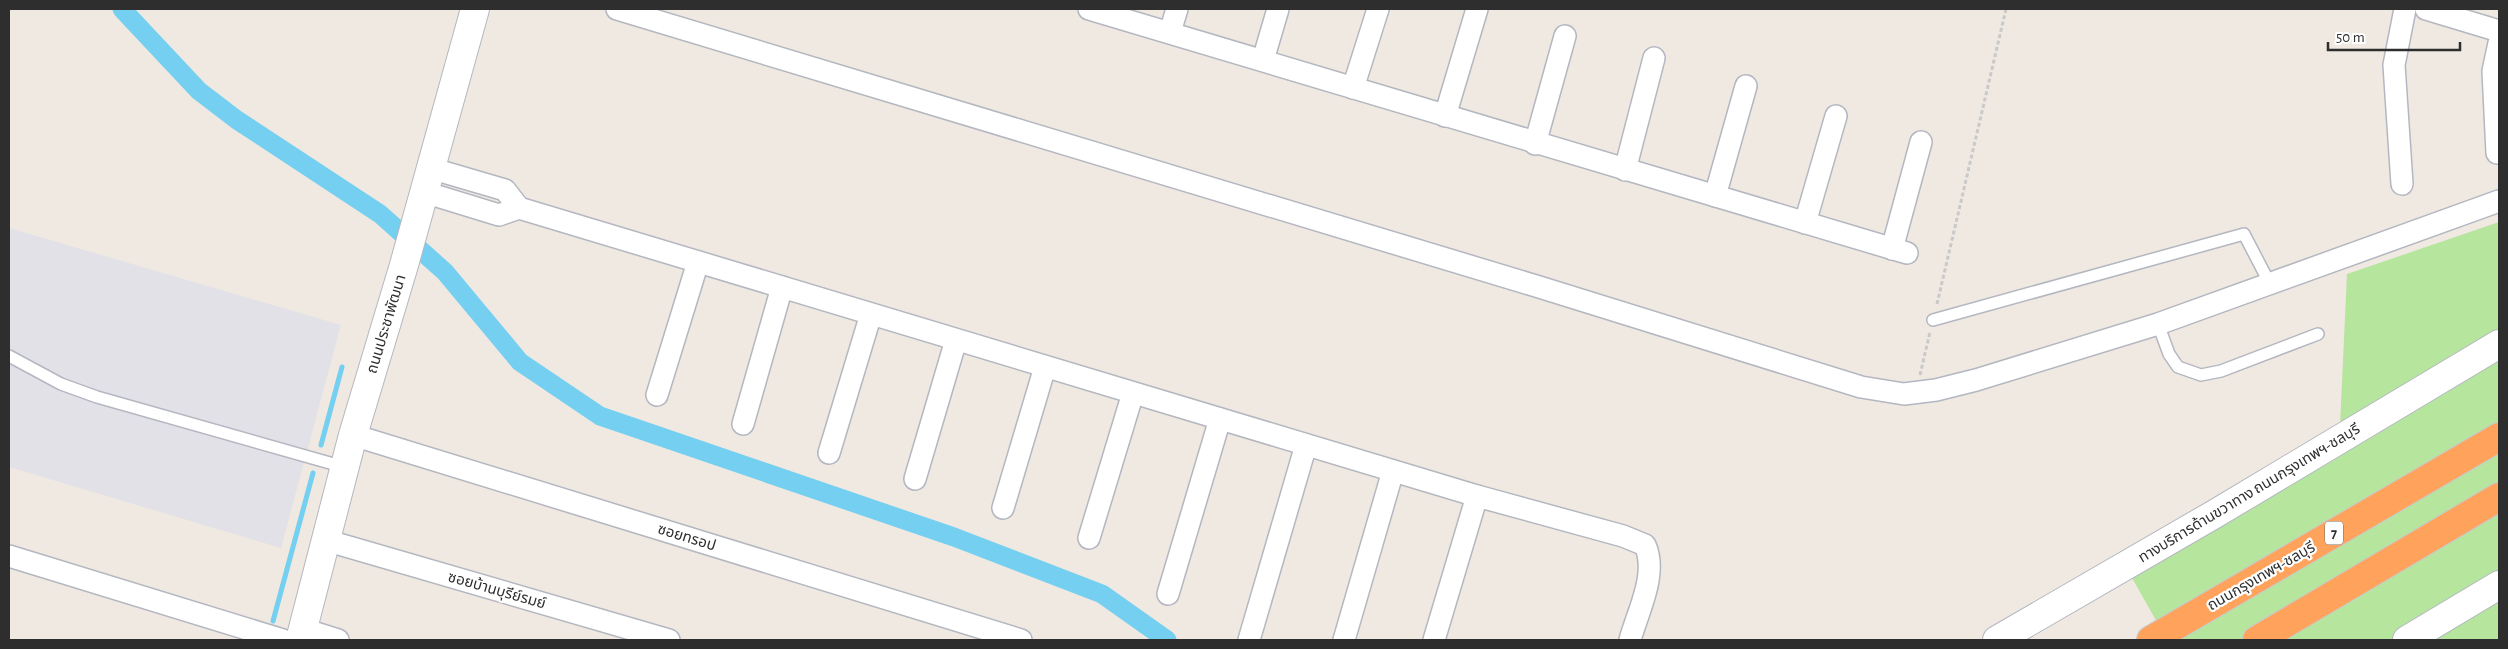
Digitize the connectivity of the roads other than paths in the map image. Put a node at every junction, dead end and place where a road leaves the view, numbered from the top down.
1 (475, 9) edge
2 (618, 9) edge
3 (1090, 9) edge
4 (1177, 9) edge
5 (1278, 9) edge
6 (1378, 9) edge
7 (1477, 9) edge
8 (2405, 9) edge
9 (2426, 9) edge
10 (2471, 15) edge
11 (2499, 31) edge
12 (1170, 32) junction
13 (1565, 36) dead end
14 (2499, 43) edge
15 (1654, 58) dead end
16 (1263, 60) junction
17 (1746, 86) dead end
18 (1353, 88) junction
19 (1445, 116) junction
20 (1836, 116) dead end
21 (1922, 142) dead end
22 (1535, 144) junction
23 (2498, 153) dead end
24 (1625, 170) junction
25 (427, 180) junction
26 (2402, 184) dead end
27 (1714, 196) junction
28 (2499, 201) edge
29 (1805, 223) junction
30 (698, 262) junction
31 (2270, 284) junction
32 (782, 288) junction
33 (871, 314) junction
34 (1933, 320) road end
35 (2158, 324) junction
36 (2318, 334) dead end
37 (956, 340) junction
38 (2499, 344) edge
39 (9, 356) edge
40 (1045, 367) junction
41 (1133, 393) junction
42 (657, 395) dead end
43 (1220, 419) junction
44 (743, 424) dead end
45 (353, 435) junction
46 (2499, 436) edge
47 (1306, 445) junction
48 (829, 453) dead end
49 (344, 467) junction
50 (1393, 471) junction
51 (915, 479) dead end
52 (1477, 496) junction
53 (2499, 497) edge
54 (1002, 508) dead end
55 (1089, 538) dead end
56 (325, 540) junction
57 (9, 556) edge
58 (2499, 584) edge
59 (1168, 594) dead end
60 (2160, 635) edge
61 (296, 637) edge
62 (338, 640) edge
63 (669, 640) edge
64 (1021, 640) edge
65 (1249, 640) edge
66 (1344, 640) edge
67 (1434, 640) edge
68 (1630, 640) edge
69 (1997, 640) edge
70 (2257, 640) edge
71 (2407, 640) edge

1 - 25 main road, ถนนประชาพัฒนา
2 - 35 street
3 - 12 street
4 - 12 street
5 - 16 street
6 - 18 street
7 - 19 street
8 - 26 street
9 - 10 street
10 - 11 street
12 - 16 street
13 - 22 street
14 - 23 street
15 - 24 street
16 - 18 street
17 - 27 street
18 - 19 street
19 - 22 street
20 - 29 street
21 - 29 street
22 - 24 street
24 - 27 street
25 - 30 street
25 - 45 main road, ถนนประชาพัฒนา
27 - 29 street
28 - 31 street
30 - 32 street
30 - 42 street
31 - 34 lane
31 - 35 street
32 - 33 street
32 - 44 street
33 - 37 street
33 - 48 street
35 - 36 lane
37 - 40 street
37 - 51 street
38 - 69 main road, ทางบริการด้านขวาทาง ถนนกรุงเทพฯ-ชลบุรี
39 - 49 lane
40 - 41 street
40 - 54 street
41 - 43 street
41 - 55 street
43 - 47 street
43 - 59 street
45 - 49 main road, ถนนประชาพัฒนา
45 - 64 street, ซอยทรอป
46 - 60 highway, ถนนกรุงเทพฯ-ชลบุรี / 7
47 - 50 street
47 - 65 street
49 - 56 main road, ถนนประชาพัฒนา
50 - 52 street
50 - 66 street
52 - 67 street
52 - 68 street
53 - 70 highway
56 - 61 main road, ถนนประชาพัฒนา
56 - 63 street, ซอยบ้านบุรีย์รมย์
57 - 61 street
58 - 71 main road
61 - 62 street

